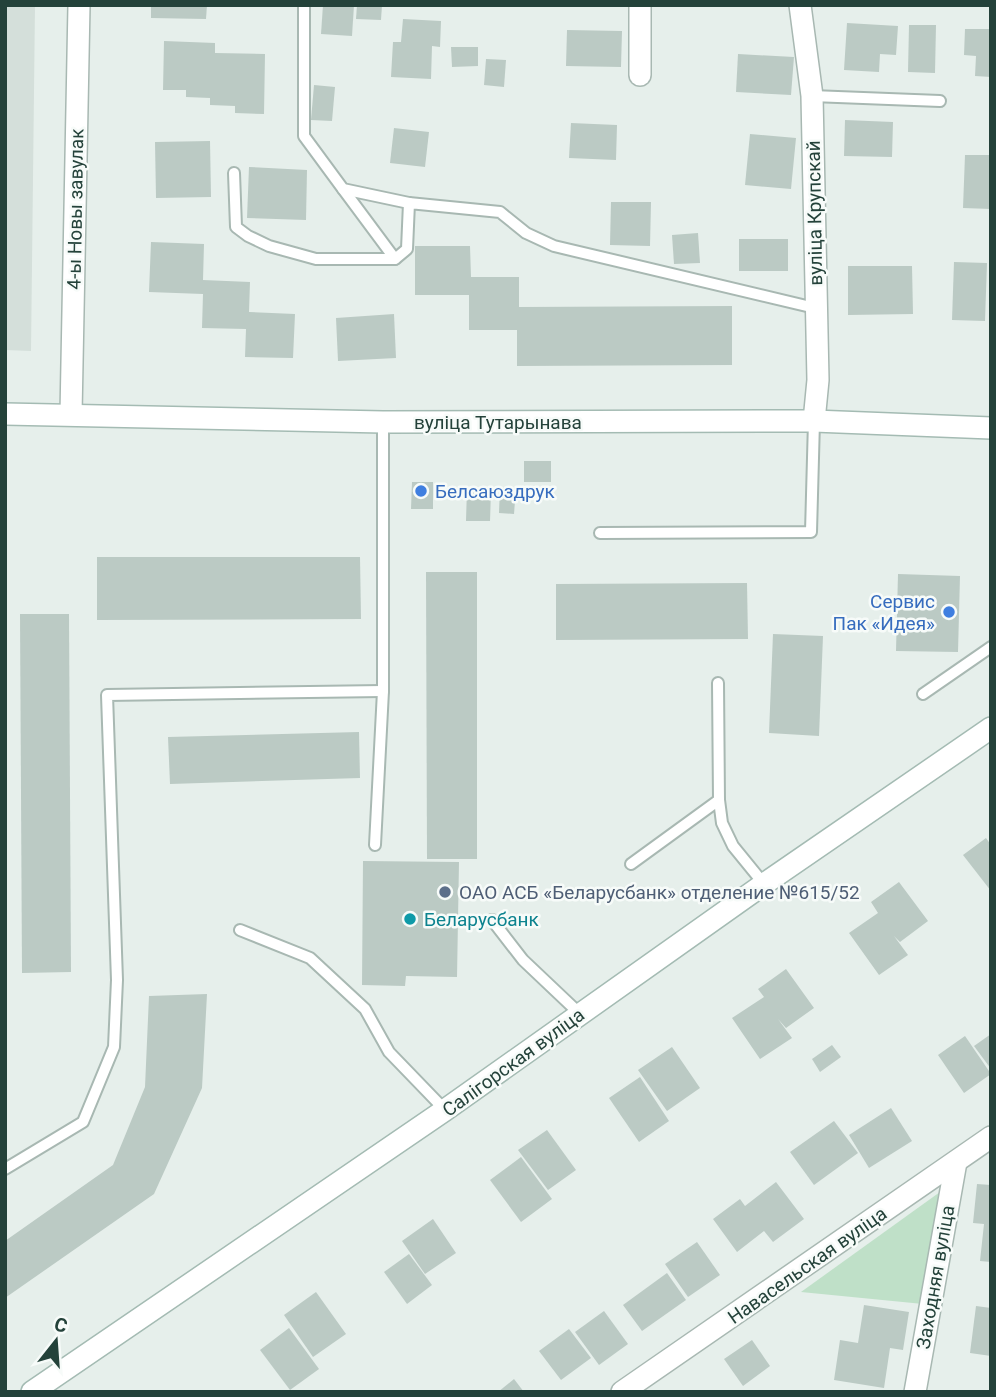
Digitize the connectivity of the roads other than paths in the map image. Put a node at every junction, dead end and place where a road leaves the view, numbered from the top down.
1 (79, 5) edge
2 (304, 5) edge
3 (640, 5) edge
4 (800, 5) edge
5 (639, 75) dead end
6 (812, 96) junction
7 (940, 101) dead end
8 (234, 173) dead end
9 (343, 189) junction
10 (409, 203) junction
11 (395, 259) junction
12 (815, 308) junction
13 (5, 414) edge
14 (71, 414) junction
15 (814, 421) junction
16 (383, 422) junction
17 (991, 428) edge
18 (600, 533) dead end
19 (991, 647) edge
20 (718, 683) dead end
21 (383, 691) junction
22 (923, 694) dead end
23 (991, 728) edge
24 (719, 800) junction
25 (375, 845) dead end
26 (631, 864) dead end
27 (764, 884) junction
28 (492, 920) dead end
29 (240, 930) dead end
30 (580, 1014) junction
31 (445, 1110) junction
32 (991, 1137) edge
33 (956, 1162) junction
34 (5, 1169) edge
35 (32, 1392) edge
36 (622, 1392) edge
37 (915, 1392) edge

1 - 14 street, 4-ы Новы завулак
2 - 9 lane
3 - 5 street
4 - 6 street, вуліца Крупскай
6 - 7 lane
6 - 12 street, вуліца Крупскай
8 - 11 lane
9 - 10 lane
9 - 11 lane
10 - 11 lane
10 - 12 lane
12 - 15 street, вуліца Крупскай
13 - 14 street, вуліца Тутарынава
14 - 16 street, вуліца Тутарынава
15 - 16 street, вуліца Тутарынава
15 - 17 street, вуліца Тутарынава
15 - 18 lane
16 - 21 lane
19 - 22 lane
20 - 24 lane
21 - 25 lane
21 - 34 lane
23 - 27 street, Салігорская вуліца
24 - 26 lane
24 - 27 lane
27 - 30 street, Салігорская вуліца
28 - 30 lane
29 - 31 lane
30 - 31 street, Салігорская вуліца
31 - 35 street, Салігорская вуліца
32 - 33 street, Навасельская вуліца
33 - 36 street, Навасельская вуліца
33 - 37 street, Заходняя вуліца

